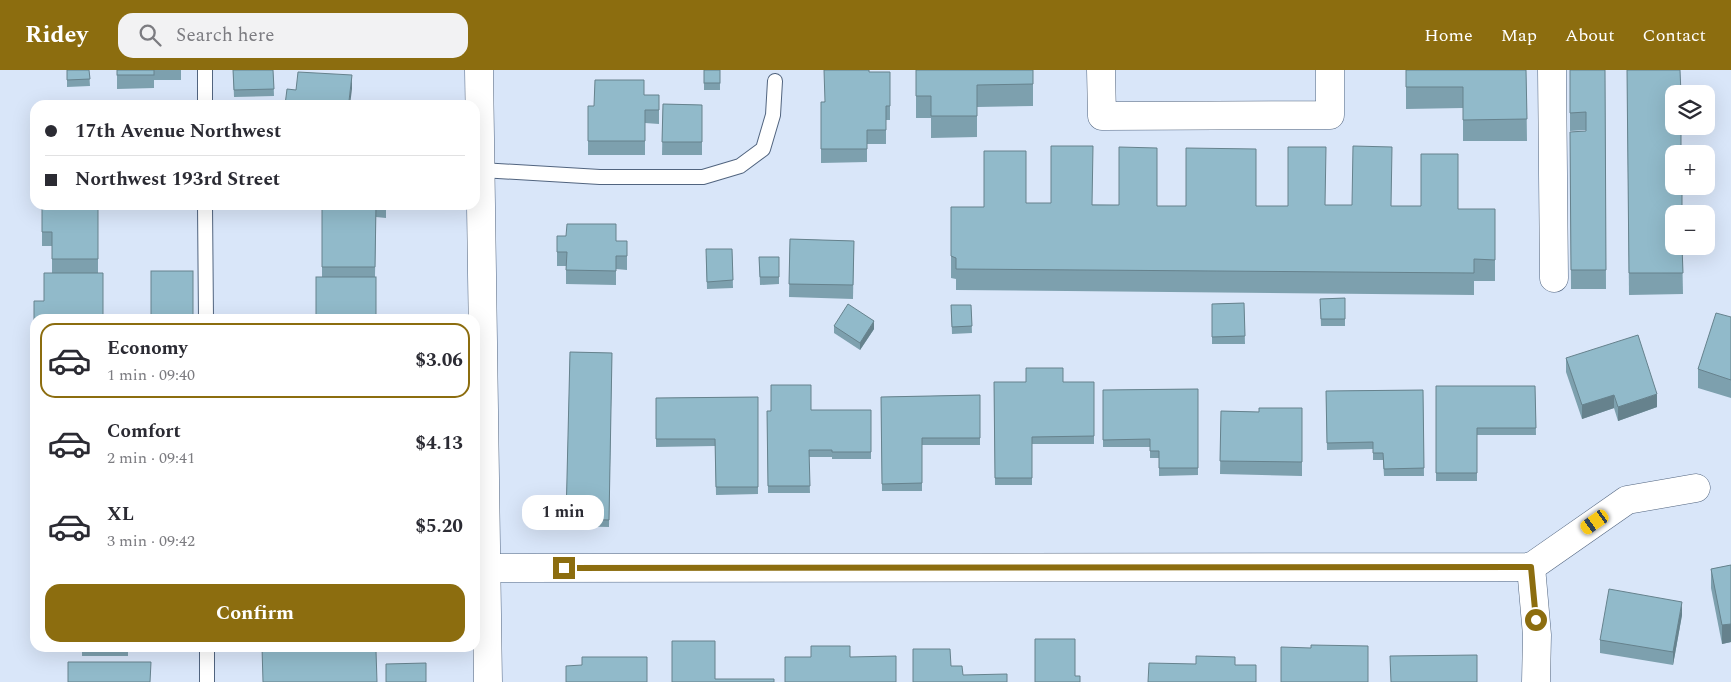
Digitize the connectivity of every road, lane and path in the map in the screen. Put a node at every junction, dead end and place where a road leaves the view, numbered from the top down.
1 (205, 70) edge
2 (480, 70) edge
3 (1101, 70) edge
4 (1330, 70) edge
5 (1552, 70) edge
6 (776, 81) dead end
7 (205, 100) edge
8 (481, 170) junction
9 (206, 210) edge
10 (1554, 278) dead end
11 (206, 314) edge
12 (1696, 488) dead end
13 (1531, 567) junction
14 (485, 568) junction
15 (207, 652) edge
16 (207, 682) edge
17 (488, 682) edge
18 (1536, 682) edge

1 - 7 lane
2 - 8 street
3 - 4 street
5 - 10 street
6 - 8 lane
8 - 14 street
9 - 11 lane
12 - 13 street
13 - 14 street
13 - 18 street
14 - 17 street
15 - 16 lane

